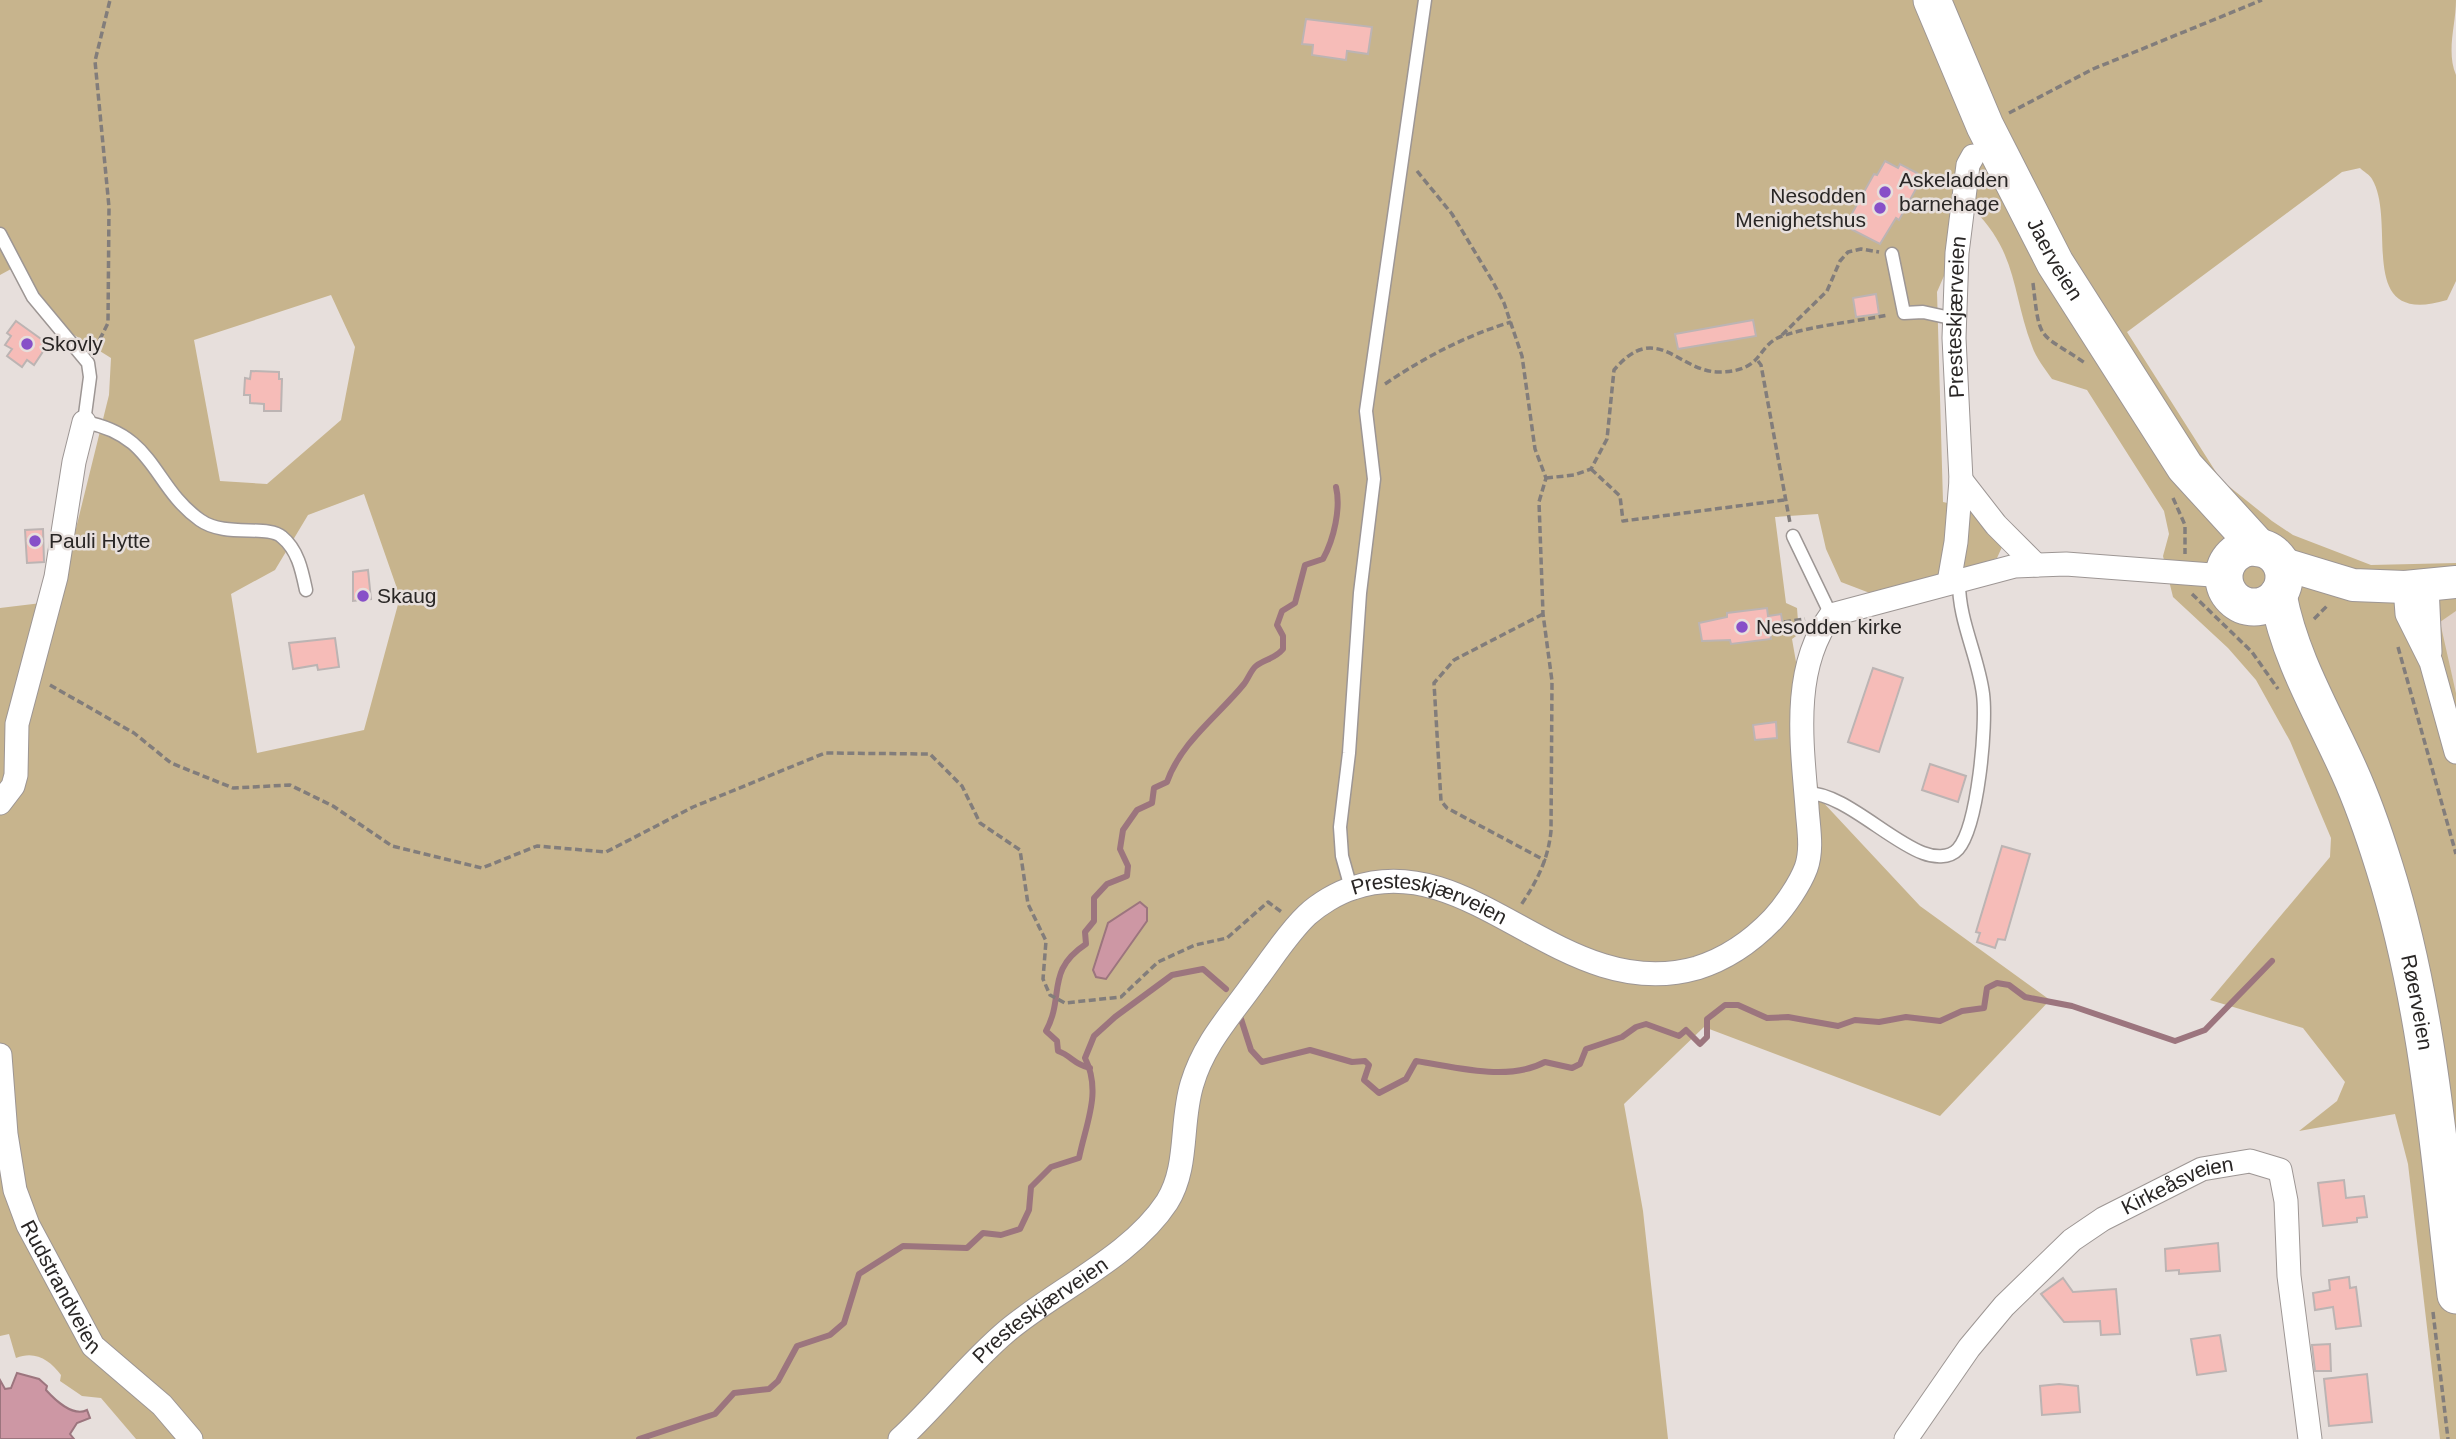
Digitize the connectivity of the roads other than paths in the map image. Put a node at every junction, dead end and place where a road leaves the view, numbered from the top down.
1 (1425, 0) edge
2 (1933, 0) edge
3 (1979, 141) junction
4 (0, 234) edge
5 (1892, 254) road end
6 (1955, 318) junction
7 (84, 422) junction
8 (2185, 467) junction
9 (1961, 480) junction
10 (1793, 536) road end
11 (2036, 565) junction
12 (2275, 574) junction
13 (1954, 581) junction
14 (2231, 583) junction
15 (2429, 585) edge
16 (306, 590) dead end
17 (1831, 615) junction
18 (2325, 723) junction
19 (2456, 752) edge
20 (1806, 793) junction
21 (0, 803) edge
22 (1351, 888) junction
23 (0, 1055) edge
24 (2444, 1300) edge
25 (191, 1439) edge
26 (900, 1439) edge
27 (1906, 1439) edge
28 (2310, 1439) edge

1 - 22 lane
2 - 3 main road, Jaerveien
3 - 6 street, Presteskjærveien
3 - 8 main road, Jaerveien
4 - 7 lane
5 - 6 lane
6 - 9 street, Presteskjærveien
7 - 16 lane
7 - 21 street
8 - 12 main road, Jaerveien
8 - 14 main road, Jaerveien
9 - 11 street
9 - 13 street, Presteskjærveien
10 - 17 lane
11 - 13 street
11 - 14 street
12 - 14 main road
12 - 14 main road
12 - 15 main road
12 - 18 main road, Røerveien
13 - 17 street
13 - 20 lane
14 - 18 main road, Røerveien
15 - 19 street
17 - 20 street, Presteskjærveien
18 - 24 main road, Røerveien
20 - 22 street, Presteskjærveien
22 - 26 street, Presteskjærveien
23 - 25 street, Rudstrandveien
27 - 28 street, Kirkeåsveien

